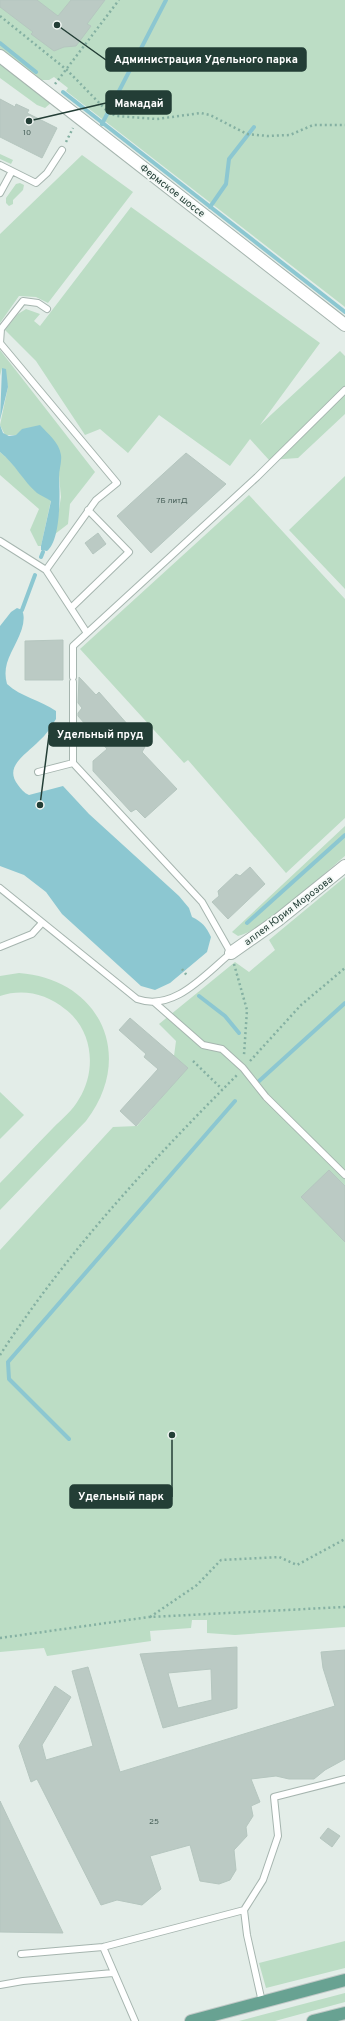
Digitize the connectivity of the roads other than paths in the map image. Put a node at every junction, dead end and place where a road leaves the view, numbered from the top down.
1 (0, 56) edge
2 (62, 150) road end
3 (0, 165) edge
4 (12, 171) junction
5 (0, 193) edge
6 (48, 309) dead end
7 (345, 325) edge
8 (345, 390) edge
9 (88, 510) junction
10 (0, 541) edge
11 (46, 570) junction
12 (71, 608) junction
13 (87, 633) junction
14 (73, 763) junction
15 (38, 772) dead end
16 (345, 866) edge
17 (0, 888) edge
18 (42, 923) junction
19 (0, 947) edge
20 (231, 953) junction
21 (154, 1002) junction
22 (345, 1175) edge
23 (345, 1778) edge
24 (244, 1910) junction
25 (103, 1946) junction
26 (21, 1954) dead end
27 (113, 1973) junction
28 (345, 1980) edge
29 (0, 1985) edge
30 (262, 2002) junction
31 (345, 2013) edge
32 (135, 2021) edge
33 (191, 2021) edge
34 (313, 2021) edge

1 - 7 street, Фермское шоссе
2 - 4 lane
3 - 4 lane
4 - 5 lane
6 - 9 lane
8 - 13 lane
9 - 11 lane
9 - 12 lane
10 - 11 lane
11 - 12 lane
12 - 13 lane
13 - 14 lane
14 - 15 lane
14 - 20 lane
16 - 20 street, аллея Юрия Морозова
17 - 18 lane
18 - 19 lane
18 - 21 lane
20 - 21 lane
21 - 22 lane
23 - 24 lane
24 - 25 lane
24 - 30 lane
25 - 26 lane
25 - 27 lane
27 - 29 lane
27 - 32 lane
28 - 30 main road
30 - 33 main road
31 - 34 main road

